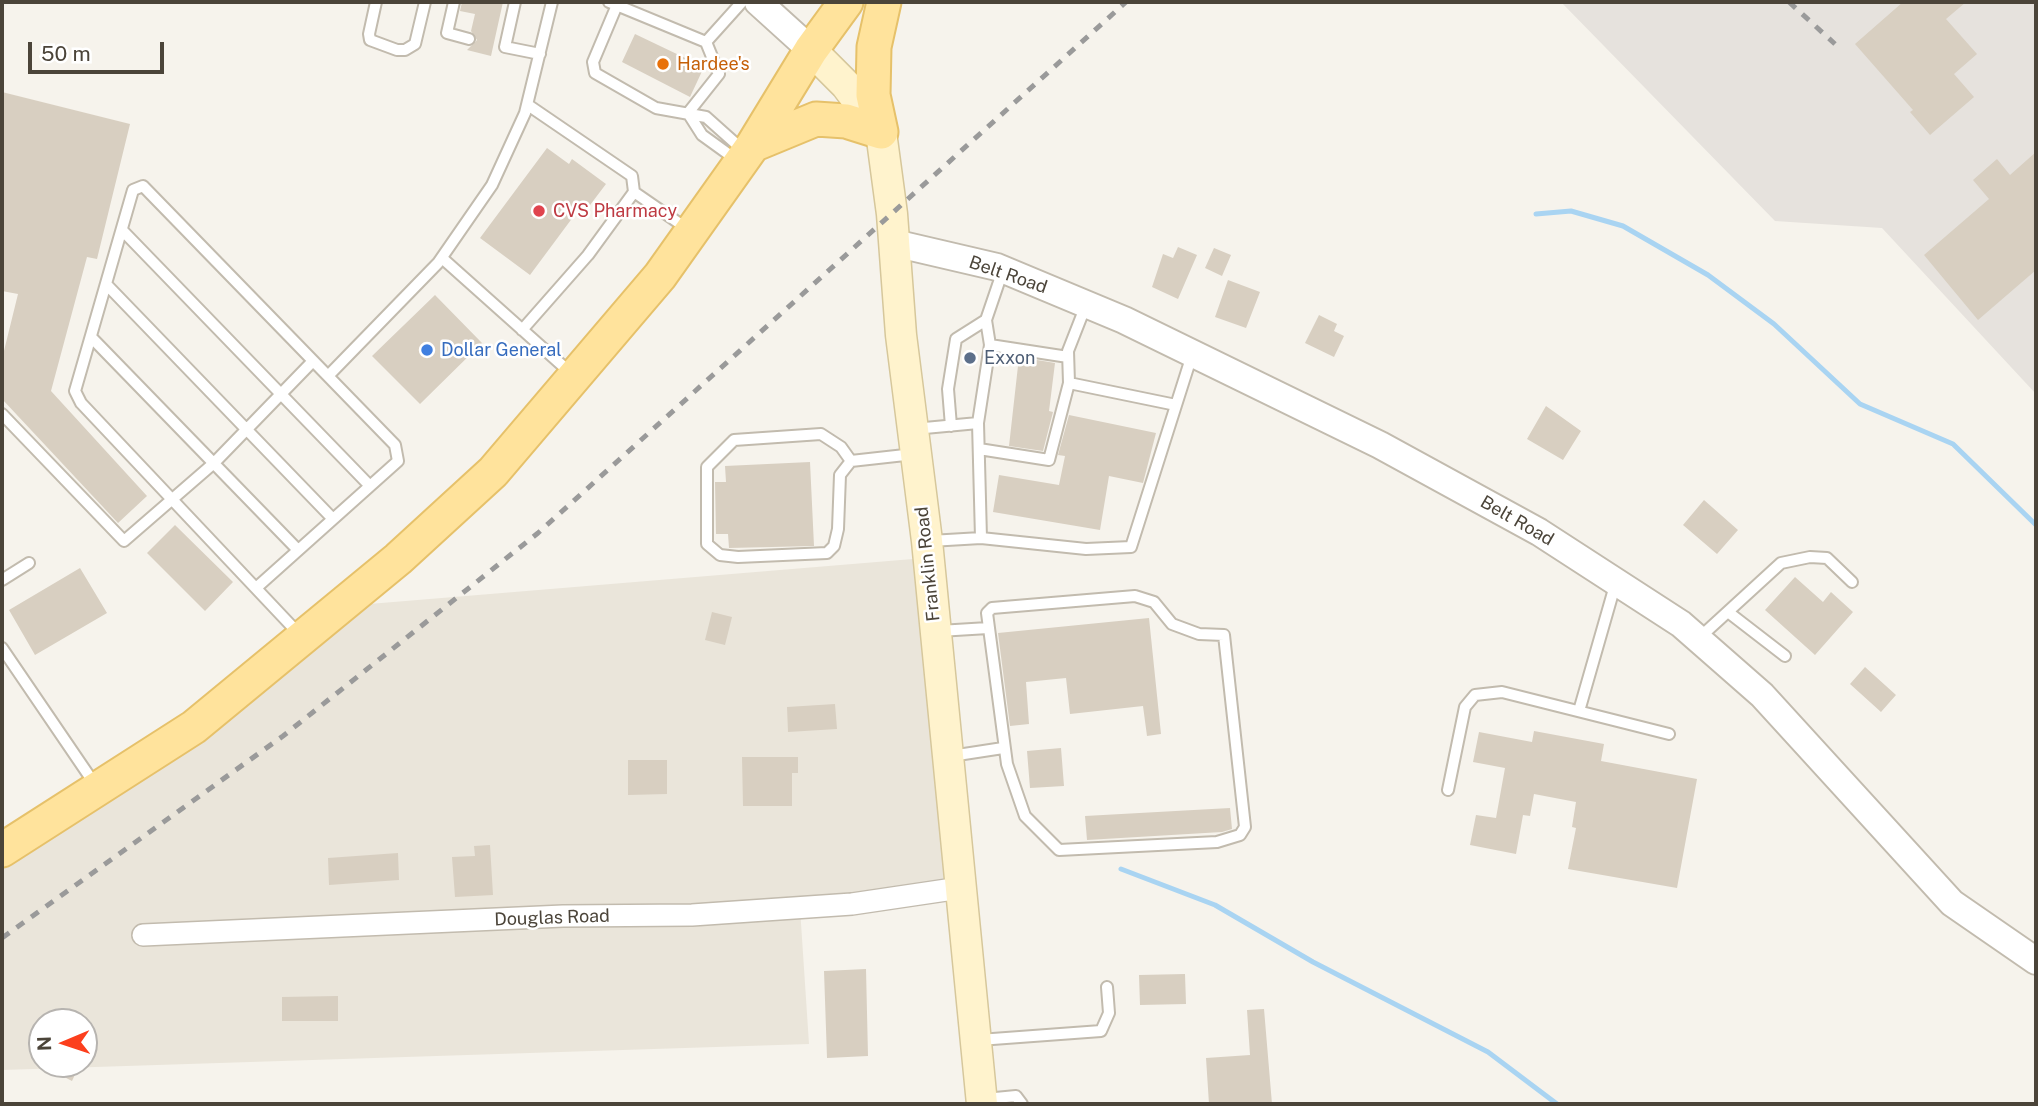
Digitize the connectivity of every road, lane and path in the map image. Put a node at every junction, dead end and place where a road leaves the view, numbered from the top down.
1 (376, 2) edge
2 (425, 2) edge
3 (454, 2) edge
4 (515, 2) edge
5 (552, 2) edge
6 (741, 2) edge
7 (758, 2) edge
8 (846, 2) edge
9 (884, 2) edge
10 (613, 3) edge
11 (469, 39) dead end
12 (706, 42) junction
13 (493, 44) dead end
14 (505, 47) junction
15 (811, 50) junction
16 (540, 54) junction
17 (527, 105) junction
18 (688, 113) junction
19 (881, 132) junction
20 (746, 154) junction
21 (634, 191) junction
22 (122, 230) junction
23 (691, 232) junction
24 (894, 243) junction
25 (442, 258) junction
26 (1003, 270) junction
27 (106, 284) junction
28 (1086, 304) junction
29 (986, 320) junction
30 (522, 330) junction
31 (91, 337) junction
32 (990, 345) junction
33 (1192, 354) junction
34 (1068, 357) junction
35 (313, 361) junction
36 (328, 376) junction
37 (575, 376) junction
38 (1069, 383) junction
39 (281, 394) junction
40 (1176, 405) junction
41 (2, 415) edge
42 (978, 423) junction
43 (951, 426) junction
44 (246, 429) junction
45 (913, 442) junction
46 (979, 449) junction
47 (851, 461) junction
48 (214, 463) junction
49 (370, 486) junction
50 (173, 499) junction
51 (333, 519) junction
52 (981, 538) junction
53 (927, 541) junction
54 (298, 550) junction
55 (29, 563) dead end
56 (2, 580) edge
57 (1616, 581) junction
58 (1852, 582) dead end
59 (257, 587) junction
60 (1728, 612) junction
61 (988, 628) junction
62 (936, 631) junction
63 (302, 637) junction
64 (1698, 639) junction
65 (2, 648) edge
66 (1786, 656) dead end
67 (1579, 711) junction
68 (1669, 734) dead end
69 (1003, 748) junction
70 (948, 757) junction
71 (98, 788) junction
72 (1448, 790) dead end
73 (2, 850) edge
74 (960, 888) junction
75 (142, 935) dead end
76 (2036, 961) edge
77 (1107, 987) dead end
78 (976, 1041) junction
79 (982, 1102) edge
80 (1022, 1104) edge

1 - 2 lane
3 - 11 lane
4 - 14 lane
5 - 16 lane
6 - 12 lane
7 - 15 street
8 - 15 main road
9 - 19 main road
10 - 12 lane
10 - 18 lane
12 - 18 lane
13 - 14 lane
14 - 16 lane
15 - 19 main road, Franklin Road
15 - 20 main road
16 - 17 lane
17 - 21 lane
17 - 25 lane
18 - 20 lane
19 - 20 main road
19 - 24 main road, Franklin Road
20 - 23 main road
21 - 23 lane
21 - 30 lane
22 - 27 lane
22 - 35 lane
22 - 39 lane
23 - 37 main road
24 - 26 street, Belt Road
24 - 45 main road, Franklin Road
25 - 30 lane
25 - 36 lane
26 - 28 street, Belt Road
26 - 29 lane
27 - 31 lane
27 - 44 lane
28 - 33 street, Belt Road
28 - 34 lane
29 - 32 lane
29 - 43 lane
30 - 37 lane
31 - 48 lane
31 - 50 lane
32 - 34 lane
32 - 42 lane
33 - 40 lane
33 - 57 street, Belt Road
34 - 38 lane
35 - 36 lane
35 - 39 lane
36 - 49 lane
37 - 63 main road
38 - 40 lane
38 - 46 lane
39 - 44 lane
39 - 49 lane
40 - 52 lane
41 - 50 lane
42 - 43 lane
42 - 46 lane
43 - 45 lane
44 - 48 lane
44 - 51 lane
45 - 47 lane
45 - 53 main road, Franklin Road
46 - 52 lane
47 - 47 lane
48 - 50 lane
48 - 54 lane
49 - 51 lane
50 - 59 lane
51 - 54 lane
52 - 53 lane
53 - 62 main road, Franklin Road
54 - 59 lane
55 - 56 lane
57 - 64 street, Belt Road
57 - 67 lane
58 - 60 lane
59 - 63 lane
60 - 64 lane
60 - 66 lane
61 - 62 lane
61 - 69 lane
61 - 69 lane
62 - 70 main road, Franklin Road
63 - 71 main road
64 - 76 street, Belt Road
65 - 71 lane
67 - 68 lane
67 - 72 lane
69 - 70 lane
70 - 74 main road, Franklin Road
71 - 73 main road
74 - 75 street, Douglas Road
74 - 78 main road, Franklin Road
77 - 78 lane
78 - 79 main road, Franklin Road
79 - 80 lane

